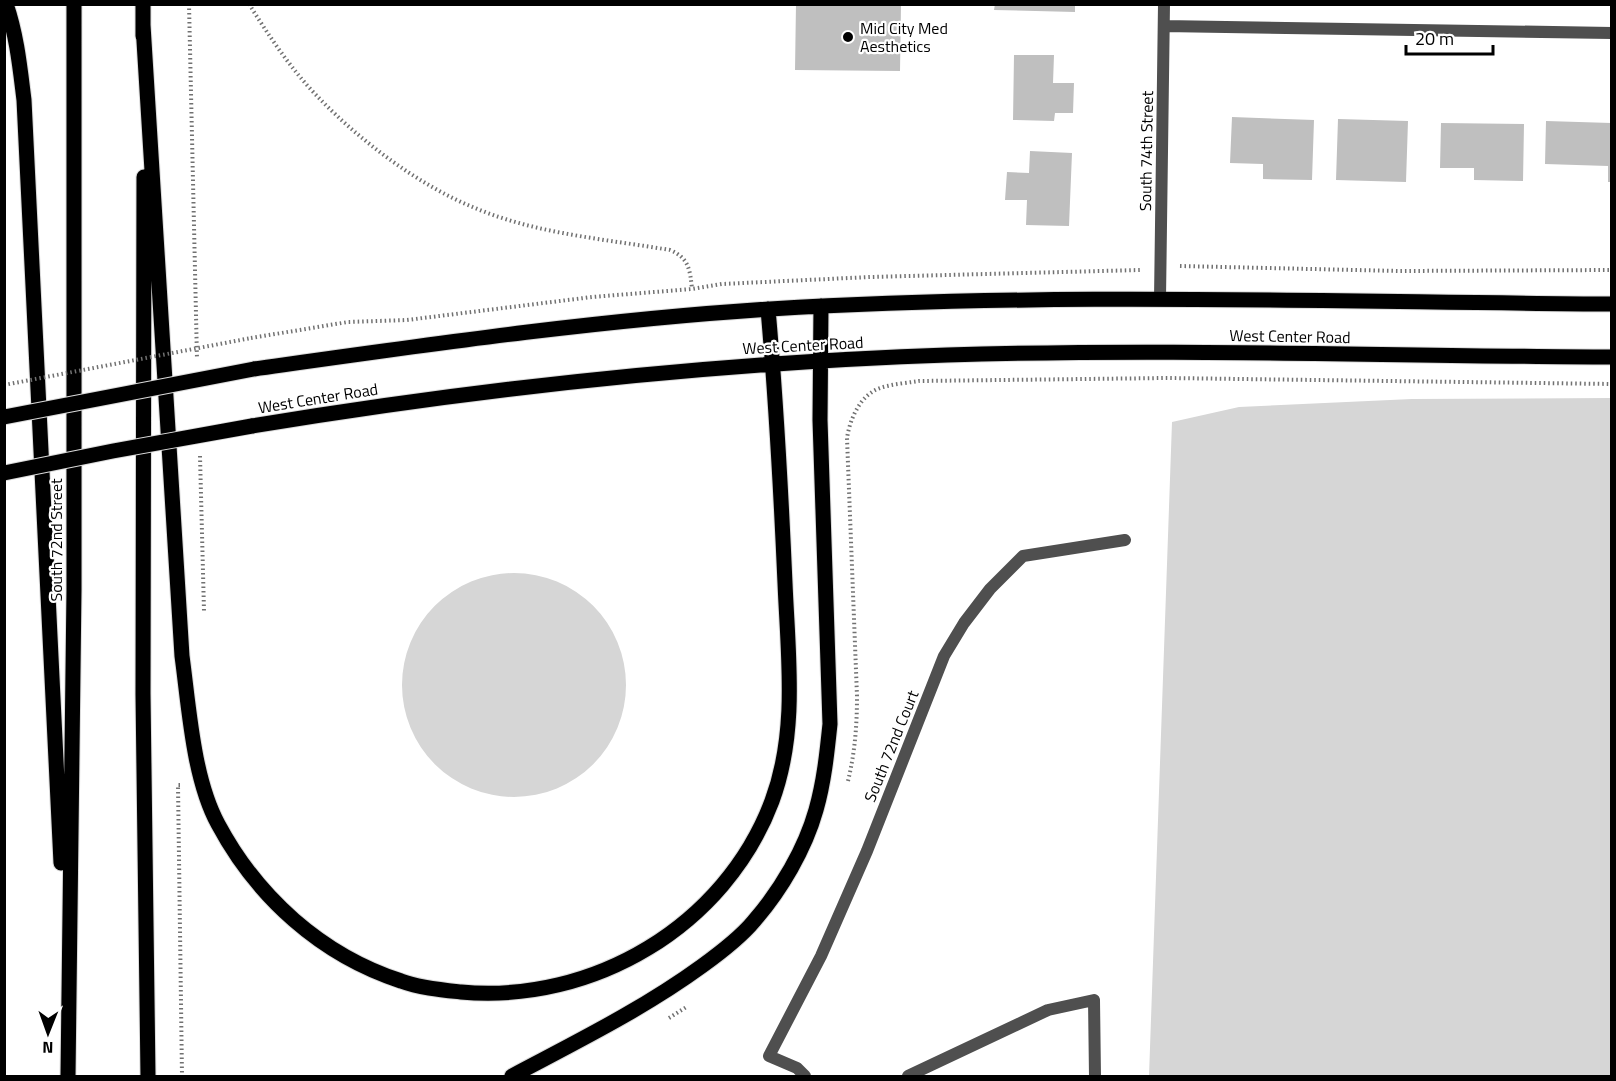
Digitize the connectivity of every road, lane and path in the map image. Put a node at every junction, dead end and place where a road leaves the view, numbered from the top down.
1 (6, 4) edge
2 (74, 4) edge
3 (143, 4) edge
4 (249, 4) edge
5 (1164, 4) edge
6 (143, 25) junction
7 (1164, 26) junction
8 (1611, 33) edge
9 (1161, 267) junction
10 (1611, 270) edge
11 (870, 276) junction
12 (692, 289) junction
13 (1160, 298) junction
14 (873, 304) junction
15 (1611, 304) edge
16 (821, 306) junction
17 (768, 309) junction
18 (1611, 357) edge
19 (878, 358) junction
20 (820, 361) junction
21 (773, 364) junction
22 (1611, 384) edge
23 (4, 385) edge
24 (4, 417) edge
25 (4, 474) edge
26 (1125, 540) dead end
27 (203, 783) junction
28 (68, 1011) junction
29 (68, 1077) edge
30 (148, 1077) edge
31 (182, 1077) edge
32 (512, 1077) edge
33 (805, 1077) edge
34 (908, 1077) edge
35 (1095, 1077) edge

1 - 28 main road
2 - 28 main road, South 72nd Street
3 - 6 main road
4 - 12 path
5 - 7 street, South 74th Street
6 - 27 main road
6 - 30 main road
7 - 8 street
7 - 9 street, South 74th Street
9 - 10 path
9 - 11 path
9 - 13 street, South 74th Street
11 - 12 path
11 - 14 path
12 - 23 path, bridge
13 - 14 main road
13 - 15 main road
14 - 16 main road
16 - 17 main road
16 - 20 main road
17 - 21 main road
17 - 24 main road, bridge
18 - 19 main road, West Center Road
19 - 20 main road, West Center Road
19 - 22 path
20 - 21 main road, West Center Road
20 - 32 main road
21 - 25 main road, West Center Road, bridge
21 - 27 main road
26 - 33 street, South 72nd Court
27 - 31 path
28 - 29 main road, South 72nd Street
34 - 35 street

